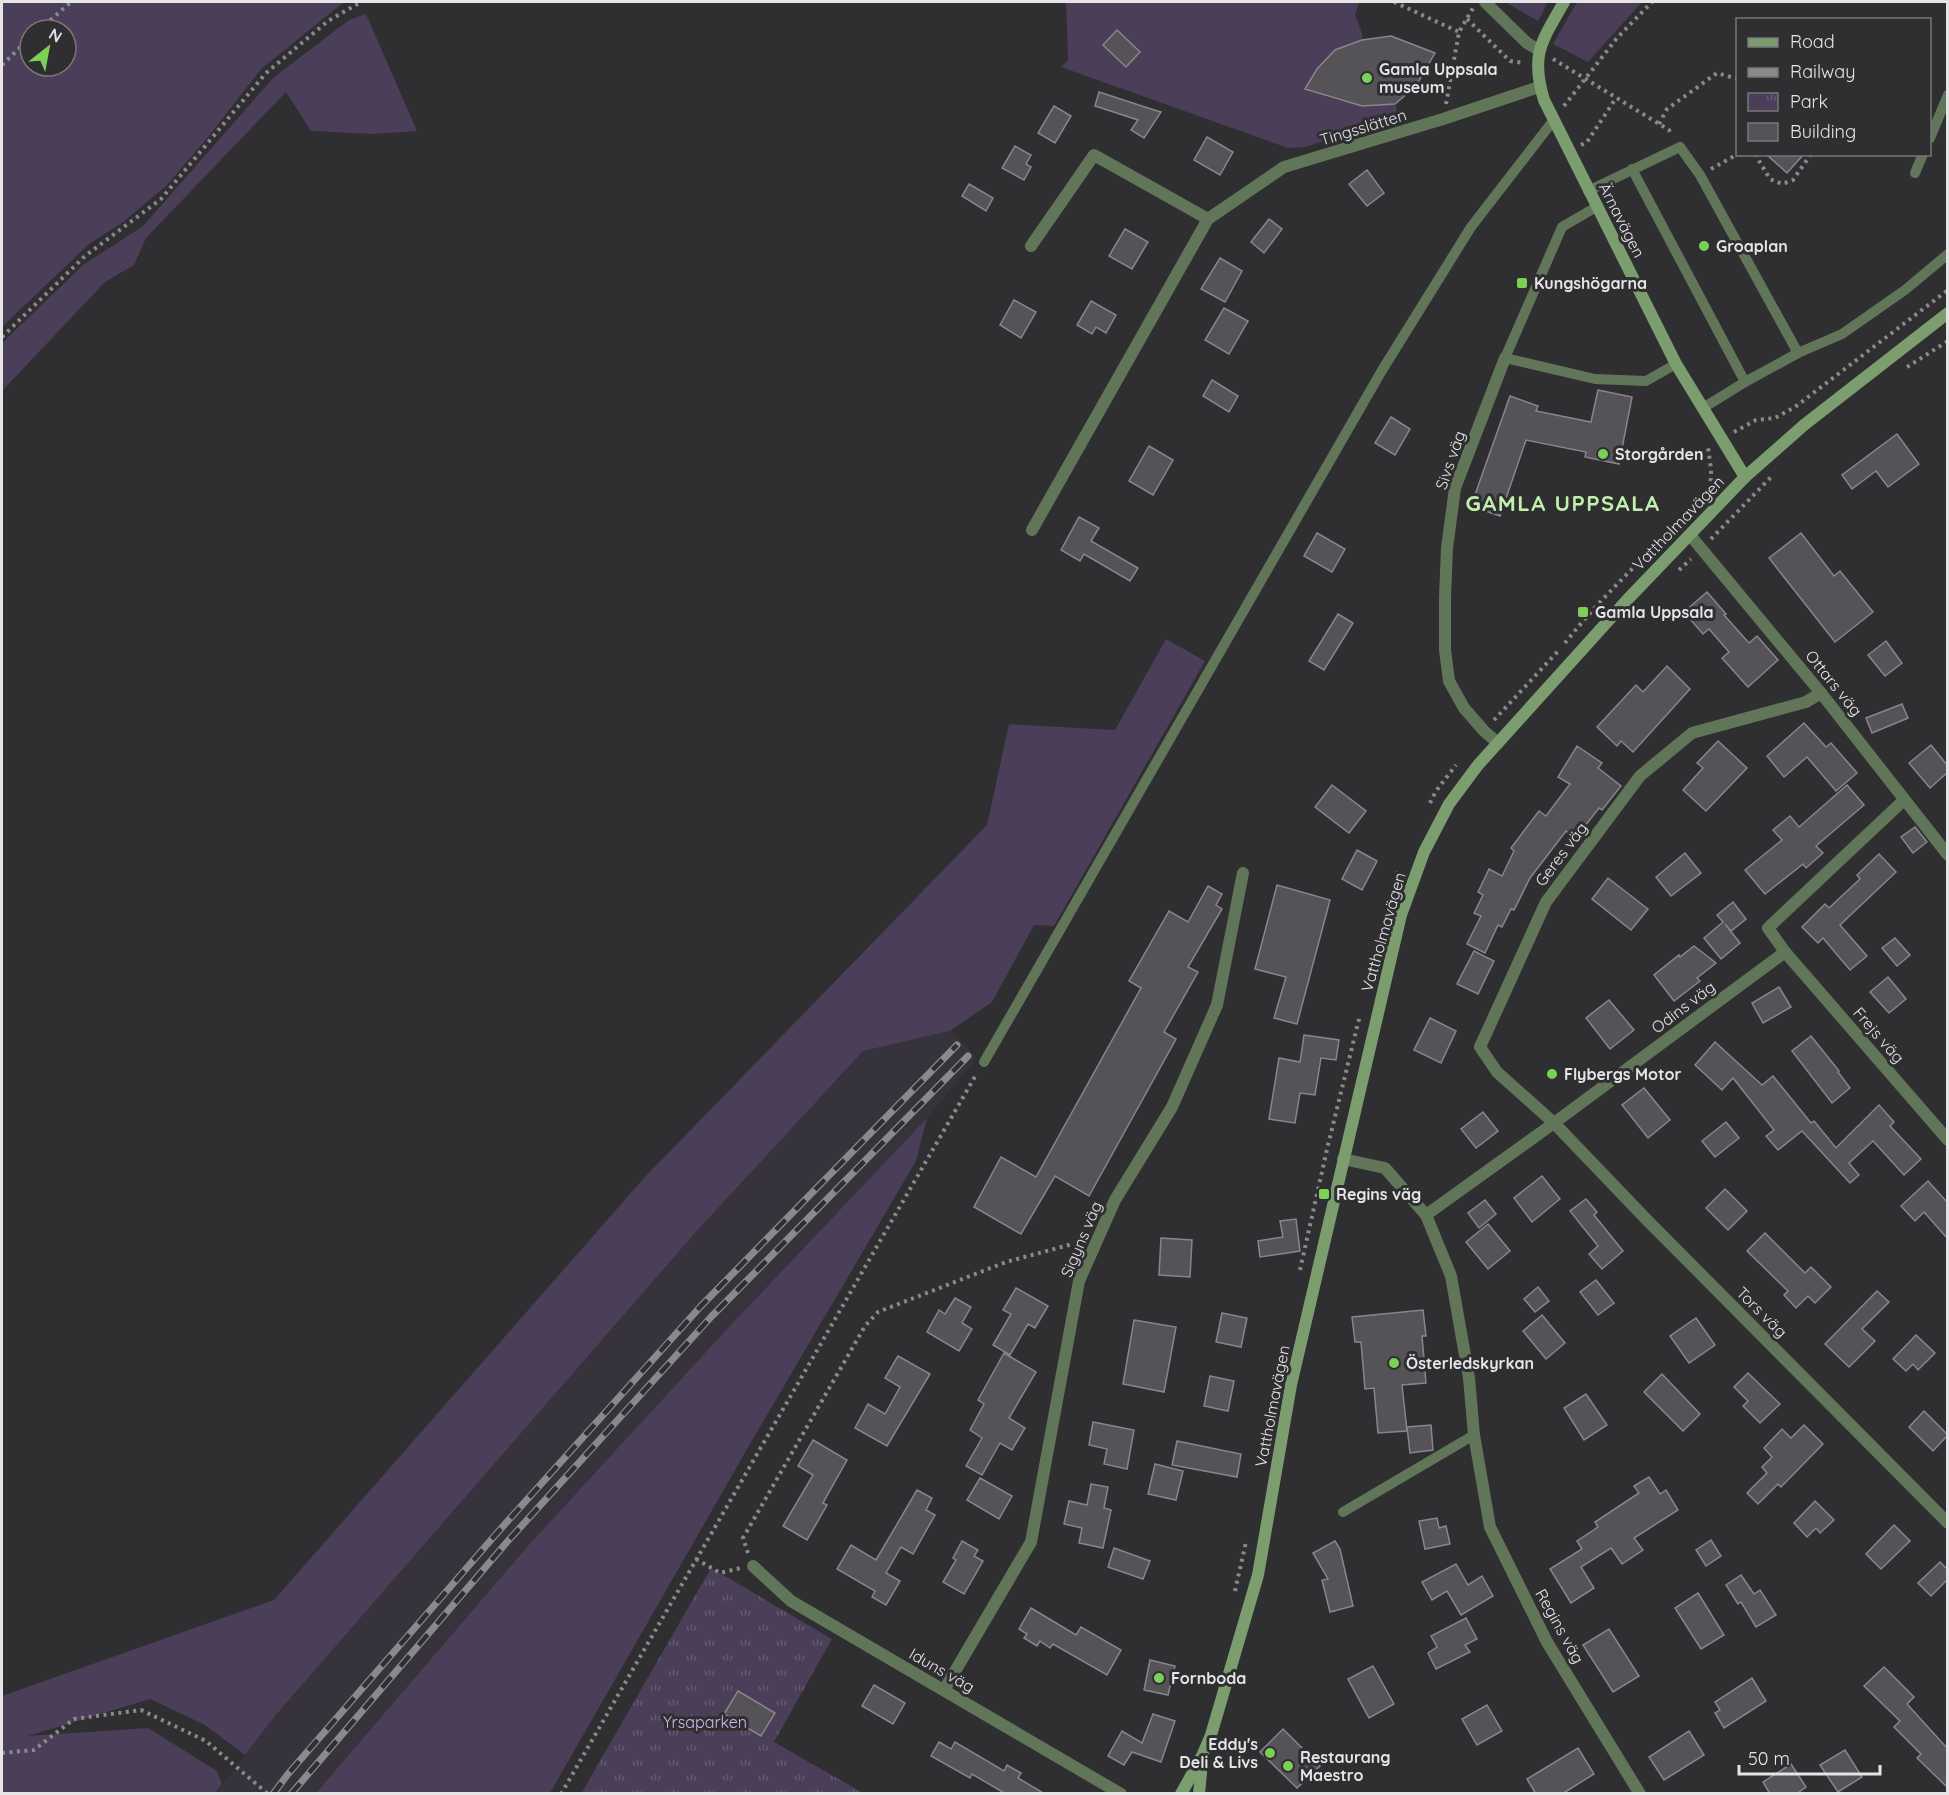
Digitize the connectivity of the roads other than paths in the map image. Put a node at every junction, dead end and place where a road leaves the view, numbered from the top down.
1 (1485, 2) edge
2 (1564, 2) edge
3 (1539, 50) junction
4 (1539, 87) junction
5 (1947, 95) edge
6 (1553, 121) junction
7 (1931, 133) edge
8 (1922, 156) edge
9 (1632, 169) junction
10 (1915, 173) dead end
11 (1588, 191) junction
12 (1598, 206) junction
13 (1208, 219) junction
14 (1031, 246) dead end
15 (1947, 254) edge
16 (1947, 313) edge
17 (1798, 353) junction
18 (1505, 358) junction
19 (1676, 364) junction
20 (1745, 382) junction
21 (1703, 408) junction
22 (1745, 477) junction
23 (1032, 530) dead end
24 (1690, 535) junction
25 (1821, 693) junction
26 (1498, 743) junction
27 (1904, 800) junction
28 (1947, 855) edge
29 (1243, 873) dead end
30 (1785, 952) junction
31 (984, 1062) road end
32 (1554, 1123) junction
33 (1947, 1140) edge
34 (1343, 1159) junction
35 (1426, 1215) junction
36 (1474, 1435) junction
37 (1343, 1512) dead end
38 (1947, 1523) edge
39 (753, 1566) road end
40 (944, 1690) junction
41 (1202, 1756) junction
42 (1121, 1794) edge
43 (1181, 1794) edge
44 (1199, 1794) edge
45 (1640, 1794) edge

1 - 3 street
2 - 3 main road, Ärnavägen
3 - 4 main road, Ärnavägen
4 - 6 main road, Ärnavägen
4 - 13 street, Tingsslätten
5 - 7 lane
6 - 11 main road, Ärnavägen
6 - 31 lane
8 - 10 lane
9 - 11 lane
9 - 17 lane
9 - 20 lane
11 - 12 main road, Ärnavägen
12 - 18 lane, Sivs väg
12 - 19 main road, Ärnavägen
13 - 14 street
13 - 23 street, Tingsslätten
15 - 17 lane
16 - 22 main road, Vattholmavägen
17 - 20 lane
18 - 19 lane
18 - 26 street, Sivs väg
19 - 21 main road, Ärnavägen
20 - 21 lane
21 - 22 main road, Ärnavägen
22 - 24 main road, Vattholmavägen
24 - 25 street, Ottars väg
24 - 26 main road, Vattholmavägen
25 - 27 street, Ottars väg
25 - 32 street, Geres väg
26 - 34 main road, Vattholmavägen
27 - 28 street, Ottars väg
27 - 30 street
29 - 40 street, Sigyns väg
30 - 32 street, Odins väg
30 - 33 street, Frejs väg
32 - 35 street, Odins väg
32 - 38 street, Tors väg
34 - 35 street, Regins väg
34 - 41 main road, Vattholmavägen
35 - 36 street, Regins väg
36 - 37 lane
36 - 45 street, Regins väg
39 - 40 street, Iduns väg
40 - 42 street, Iduns väg
41 - 43 main road, Vattholmavägen
41 - 44 main road, Vattholmavägen

